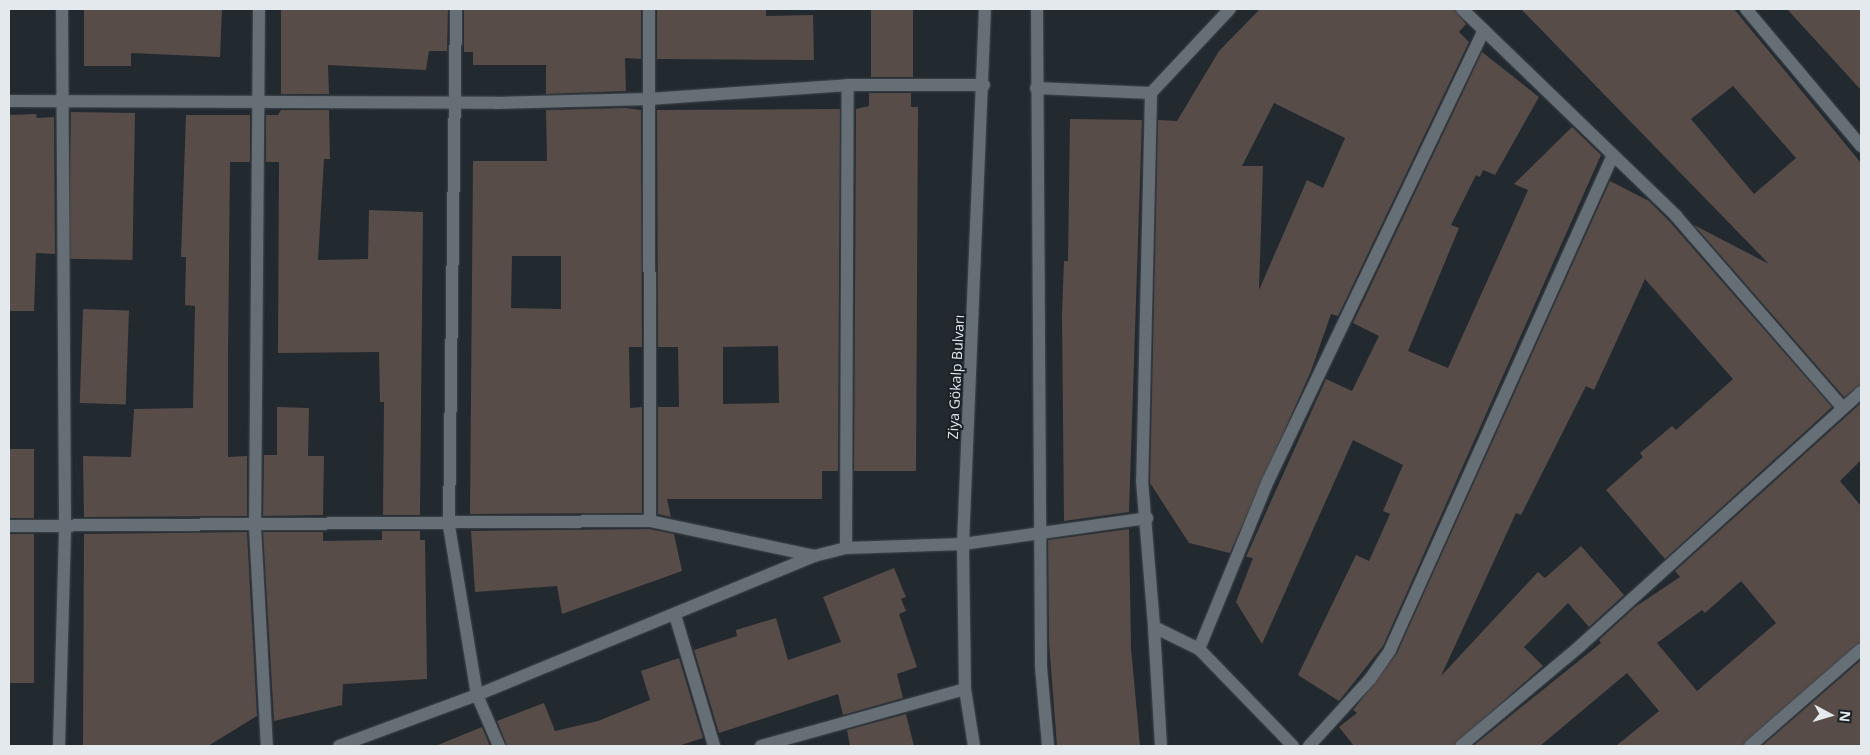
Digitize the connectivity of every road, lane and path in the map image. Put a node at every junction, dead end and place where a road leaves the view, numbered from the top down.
1 (62, 9) edge
2 (259, 9) edge
3 (456, 9) edge
4 (649, 9) edge
5 (985, 9) edge
6 (1036, 9) edge
7 (1230, 9) edge
8 (1462, 9) edge
9 (1746, 9) edge
10 (1484, 30) junction
11 (848, 85) junction
12 (984, 85) junction
13 (1036, 88) junction
14 (1151, 93) junction
15 (649, 100) junction
16 (9, 101) edge
17 (60, 101) junction
18 (258, 102) junction
19 (457, 103) junction
20 (1861, 146) edge
21 (1613, 155) junction
22 (1861, 392) edge
23 (1843, 408) junction
24 (1147, 518) junction
25 (650, 521) junction
26 (9, 526) edge
27 (65, 526) junction
28 (448, 526) junction
29 (255, 527) junction
30 (1039, 533) junction
31 (963, 544) junction
32 (846, 548) junction
33 (814, 556) junction
34 (675, 615) junction
35 (1154, 627) junction
36 (1199, 649) junction
37 (1861, 650) edge
38 (965, 689) junction
39 (477, 695) junction
40 (59, 746) edge
41 (267, 746) edge
42 (339, 746) edge
43 (499, 746) edge
44 (714, 746) edge
45 (761, 746) edge
46 (974, 746) edge
47 (1048, 746) edge
48 (1161, 746) edge
49 (1293, 746) edge
50 (1308, 746) edge
51 (1461, 746) edge
52 (1750, 746) edge

1 - 17 street
2 - 18 street
3 - 19 street
4 - 15 street
5 - 12 street, Ziya Gökalp Bulvarı
6 - 13 street
7 - 14 street
8 - 10 street
9 - 20 street
10 - 21 street
10 - 36 street
11 - 12 street
11 - 15 street
11 - 32 street
12 - 31 street, Ziya Gökalp Bulvarı
13 - 14 street
13 - 30 street
14 - 24 street
15 - 19 street
15 - 25 street
16 - 17 street
17 - 18 street
17 - 27 street
18 - 19 street
18 - 29 street
19 - 28 street
21 - 23 street
21 - 50 street
22 - 23 street
23 - 51 street
24 - 30 street
24 - 35 street
25 - 28 street
25 - 33 street
26 - 27 street
27 - 29 street
27 - 40 street
28 - 29 street
28 - 39 street
29 - 41 street
30 - 31 street
30 - 47 street
31 - 32 street
31 - 38 street, Ziya Gökalp Bulvarı
32 - 33 street
33 - 34 street
34 - 39 street
34 - 44 street
35 - 36 street
35 - 48 street
36 - 49 street
37 - 52 street
38 - 45 street
38 - 46 street, Ziya Gökalp Bulvarı
39 - 42 street
39 - 43 street

